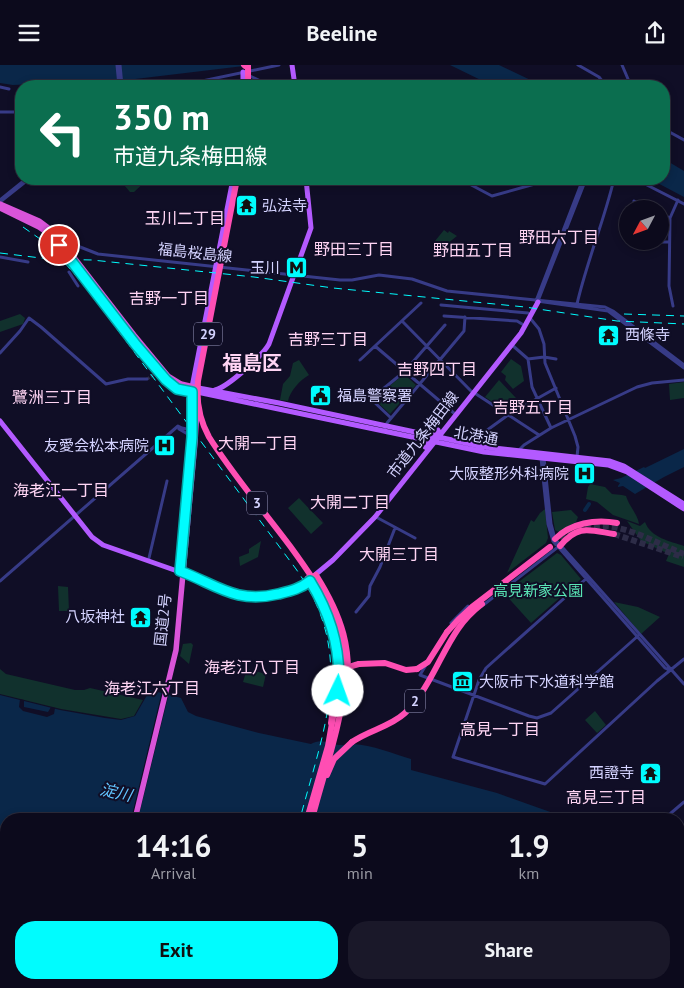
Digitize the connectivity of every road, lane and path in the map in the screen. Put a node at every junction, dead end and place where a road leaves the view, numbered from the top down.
1 (119, 65) edge
2 (279, 65) edge
3 (292, 65) edge
4 (578, 65) edge
5 (622, 65) edge
6 (246, 68) edge
7 (120, 80) edge
8 (201, 80) edge
9 (263, 80) edge
10 (294, 80) edge
11 (601, 80) edge
12 (628, 80) edge
13 (0, 87) edge
14 (8, 89) dead end
15 (15, 112) edge
16 (0, 113) edge
17 (670, 132) edge
18 (684, 140) edge
19 (20, 185) edge
20 (235, 185) edge
21 (235, 185) edge
22 (235, 185) edge
23 (307, 185) edge
24 (470, 185) edge
25 (532, 185) edge
26 (583, 185) edge
27 (613, 185) edge
28 (644, 185) edge
29 (678, 200) junction
30 (0, 202) edge
31 (684, 203) edge
32 (0, 208) edge
33 (670, 218) joint
34 (669, 242) edge
35 (62, 245) junction
36 (669, 250) edge
37 (0, 257) edge
38 (28, 262) dead end
39 (215, 267) junction
40 (222, 267) junction
41 (68, 272) dead end
42 (294, 275) junction
43 (78, 286) dead end
44 (538, 301) junction
45 (421, 303) dead end
46 (441, 305) dead end
47 (576, 305) junction
48 (673, 306) dead end
49 (529, 315) junction
50 (444, 316) dead end
51 (465, 317) junction
52 (402, 321) junction
53 (522, 324) junction
54 (445, 325) dead end
55 (512, 345) junction
56 (375, 346) junction
57 (426, 346) junction
58 (0, 353) edge
59 (544, 357) junction
60 (528, 359) junction
61 (556, 359) dead end
62 (440, 360) junction
63 (360, 361) dead end
64 (684, 367) edge
65 (405, 371) junction
66 (147, 379) tunnel mouth
67 (684, 380) edge
68 (420, 384) junction
69 (226, 385) junction
70 (556, 388) junction
71 (195, 390) junction
72 (214, 391) junction
73 (472, 391) junction
74 (228, 393) junction
75 (538, 398) junction
76 (454, 413) junction
77 (508, 415) junction
78 (0, 416) edge
79 (391, 418) junction
80 (0, 421) edge
81 (568, 421) junction
82 (177, 427) junction
83 (384, 428) junction
84 (551, 428) junction
85 (191, 430) junction
86 (539, 435) junction
87 (192, 437) junction
88 (434, 438) junction
89 (478, 445) junction
90 (519, 450) junction
91 (543, 457) junction
92 (577, 457) junction
93 (622, 468) junction
94 (167, 481) dead end
95 (661, 492) junction
96 (684, 504) edge
97 (684, 509) edge
98 (77, 514) junction
99 (375, 517) junction
100 (617, 523) dead end
101 (395, 528) junction
102 (614, 534) tunnel mouth
103 (414, 538) dead end
104 (554, 545) junction
105 (149, 559) junction
106 (182, 570) junction
107 (316, 575) junction
108 (586, 578) junction
109 (309, 579) junction
110 (0, 581) edge
111 (481, 602) junction
112 (356, 612) dead end
113 (638, 636) junction
114 (684, 659) edge
115 (670, 671) junction
116 (428, 678) junction
117 (684, 684) edge
118 (474, 695) junction
119 (330, 747) junction
120 (316, 788) junction
121 (684, 802) edge
122 (135, 813) edge
123 (309, 813) edge
124 (314, 813) edge
125 (314, 813) edge
126 (671, 813) edge

1 - 7 street
2 - 6 street
3 - 10 main road
4 - 11 street
5 - 12 street
6 - 8 street
6 - 9 street
13 - 14 street
15 - 16 street
17 - 18 street
19 - 30 street
20 - 39 main road, 29
21 - 40 main road, 29
22 - 119 highway, 3, bridge
23 - 42 main road
24 - 25 street
26 - 44 street
27 - 47 street
28 - 29 street
29 - 31 street
29 - 33 street
30 - 35 highway
32 - 35 highway
33 - 34 street
35 - 39 street, 福島桜島線
35 - 71 highway
36 - 48 street
37 - 38 street
39 - 40 street, 福島桜島線
39 - 71 main road, 29
40 - 42 street, 福島桜島線
40 - 71 main road, 29
41 - 43 street
42 - 44 street, 福島桜島線
42 - 69 main road
44 - 47 street, 福島桜島線
44 - 49 main road, 市道九条梅田線
45 - 52 street
46 - 49 street
47 - 64 street, 福島桜島線
49 - 53 main road, 市道九条梅田線
49 - 55 main road, 市道九条梅田線
49 - 59 street
50 - 51 street
51 - 53 street
51 - 62 street
52 - 56 street
52 - 57 street
53 - 73 main road, 市道九条梅田線
54 - 57 street
55 - 60 street
55 - 73 main road, 市道九条梅田線
56 - 63 street
56 - 65 street
57 - 62 street
57 - 65 street
58 - 66 street
59 - 60 street
59 - 61 street
59 - 70 street
60 - 75 street
62 - 68 street
62 - 73 street
65 - 68 street
65 - 79 street
67 - 81 street
68 - 76 street
68 - 79 street
69 - 72 main road
69 - 74 main road
70 - 75 street
70 - 81 street
71 - 72 main road, 北港通
71 - 83 main road, 北港通
71 - 85 highway, 国道2号
71 - 106 highway, 国道2号
72 - 74 main road, 北港通
73 - 76 main road, 市道九条梅田線
73 - 77 street
74 - 83 main road, 北港通
75 - 77 street
75 - 84 street
76 - 88 main road, 市道九条梅田線
77 - 86 street
77 - 89 street
78 - 98 main road, 市道九条梅田線
79 - 83 street
80 - 98 main road, 市道九条梅田線
81 - 84 street
81 - 92 street
82 - 85 street
82 - 87 street
82 - 98 street
83 - 88 main road, 北港通
84 - 86 street
85 - 87 highway, 国道2号
86 - 90 street
87 - 106 highway, 国道2号
88 - 89 main road, 北港通
88 - 91 main road, 北港通
88 - 99 main road, 市道九条梅田線
88 - 109 main road, 市道九条梅田線
89 - 90 main road, 北港通
90 - 91 main road, 北港通
91 - 92 main road, 北港通
91 - 93 main road, 北港通
91 - 104 street
92 - 93 main road, 北港通
93 - 95 main road, 北港通
94 - 105 street
95 - 96 main road, 北港通
95 - 97 main road, 北港通
98 - 105 main road, 市道九条梅田線
98 - 106 main road, 市道九条梅田線
98 - 110 street
99 - 101 street
99 - 107 main road, 市道九条梅田線
100 - 104 highway
101 - 103 street
101 - 112 street
102 - 104 highway
104 - 108 street
104 - 111 highway, 2
104 - 116 street
104 - 116 street
105 - 106 main road, 市道九条梅田線
106 - 109 main road, 市道九条梅田線
106 - 122 highway, 国道2号
107 - 109 main road, 市道九条梅田線
107 - 119 highway, bridge
108 - 113 street
108 - 118 street
109 - 119 highway, bridge
111 - 120 highway, 2, bridge
111 - 125 highway, 2, bridge
113 - 115 street
113 - 118 street
114 - 115 street
115 - 117 street
115 - 118 street
116 - 118 street
119 - 120 highway, 3
119 - 124 highway, 3, bridge
120 - 123 highway, 3
121 - 126 street

